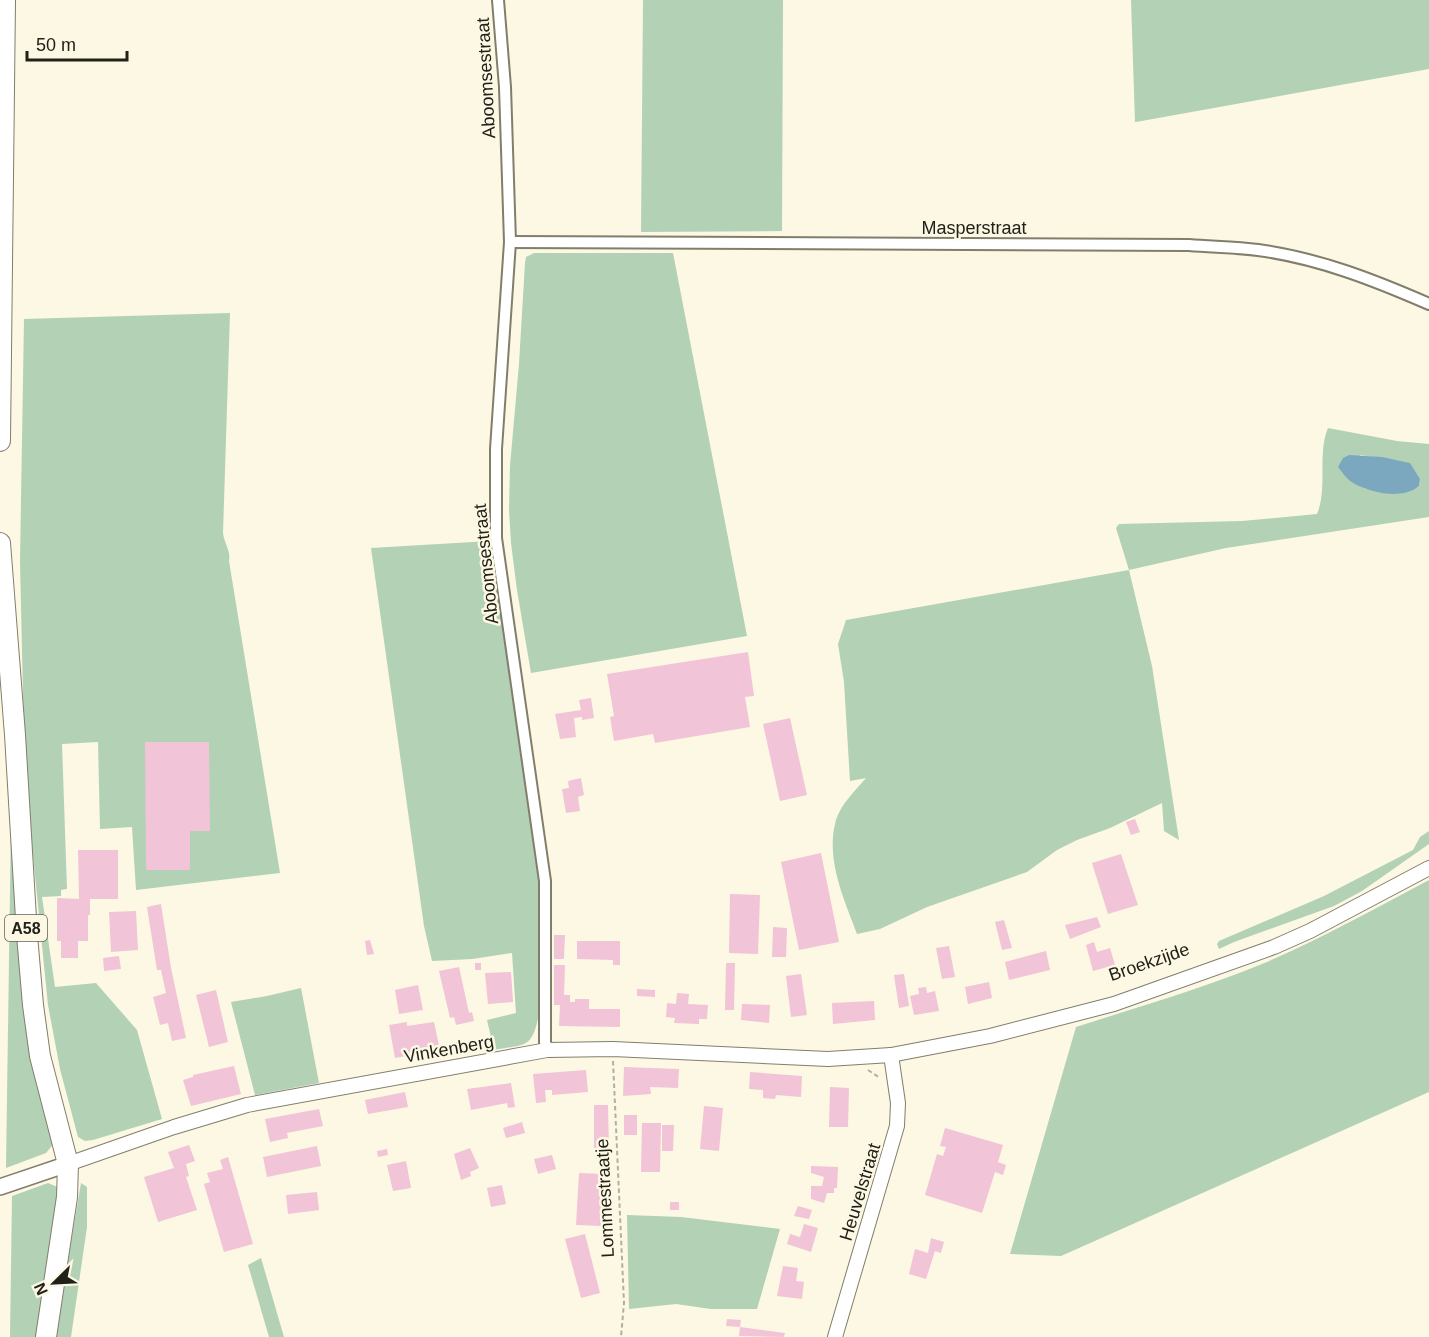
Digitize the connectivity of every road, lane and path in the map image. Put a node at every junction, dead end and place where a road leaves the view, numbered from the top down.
1 (5, 0) edge
2 (498, 0) edge
3 (510, 242) junction
4 (1429, 304) edge
5 (0, 441) edge
6 (0, 543) edge
7 (1429, 868) edge
8 (547, 1050) junction
9 (891, 1055) junction
10 (612, 1057) dead end
11 (68, 1164) junction
12 (0, 1187) edge
13 (46, 1337) edge
14 (621, 1337) edge
15 (834, 1337) edge

1 - 5 highway
2 - 3 street, Aboomsestraat
3 - 4 street, Masperstraat
3 - 8 street, Aboomsestraat
6 - 11 highway, A58
7 - 9 street, Broekzijde
8 - 9 street, Vinkenberg
8 - 11 street, Vinkenberg
9 - 15 street, Heuvelstraat
10 - 14 path, Lommestraatje
11 - 12 main road, Vinkenberg
11 - 13 highway, A58

